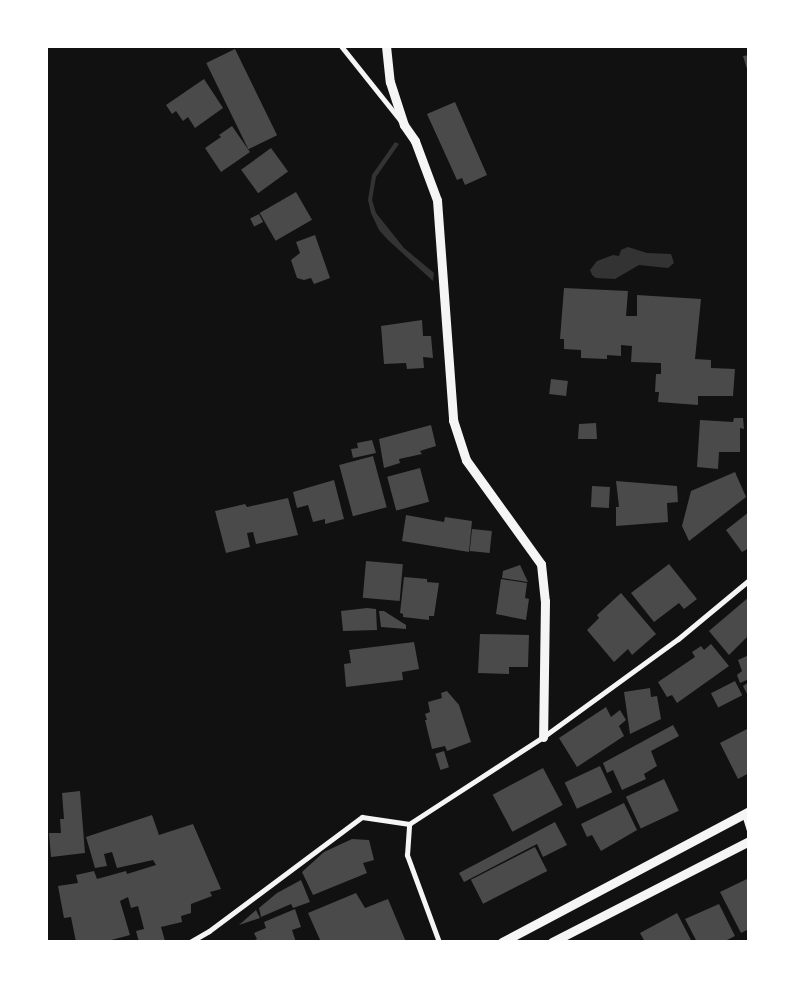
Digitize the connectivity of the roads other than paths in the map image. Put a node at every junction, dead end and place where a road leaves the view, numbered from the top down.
1 (341, 46) edge
2 (386, 46) edge
3 (404, 125) junction
4 (749, 580) edge
5 (543, 737) junction
6 (746, 812) edge
7 (410, 824) junction
8 (749, 830) edge
9 (749, 841) edge
10 (190, 942) edge
11 (439, 942) edge
12 (502, 942) edge
13 (552, 942) edge

1 - 3 street
2 - 3 street
3 - 5 street
4 - 5 street
5 - 7 street
6 - 8 street
6 - 12 street
7 - 10 street
7 - 11 street
9 - 13 street

